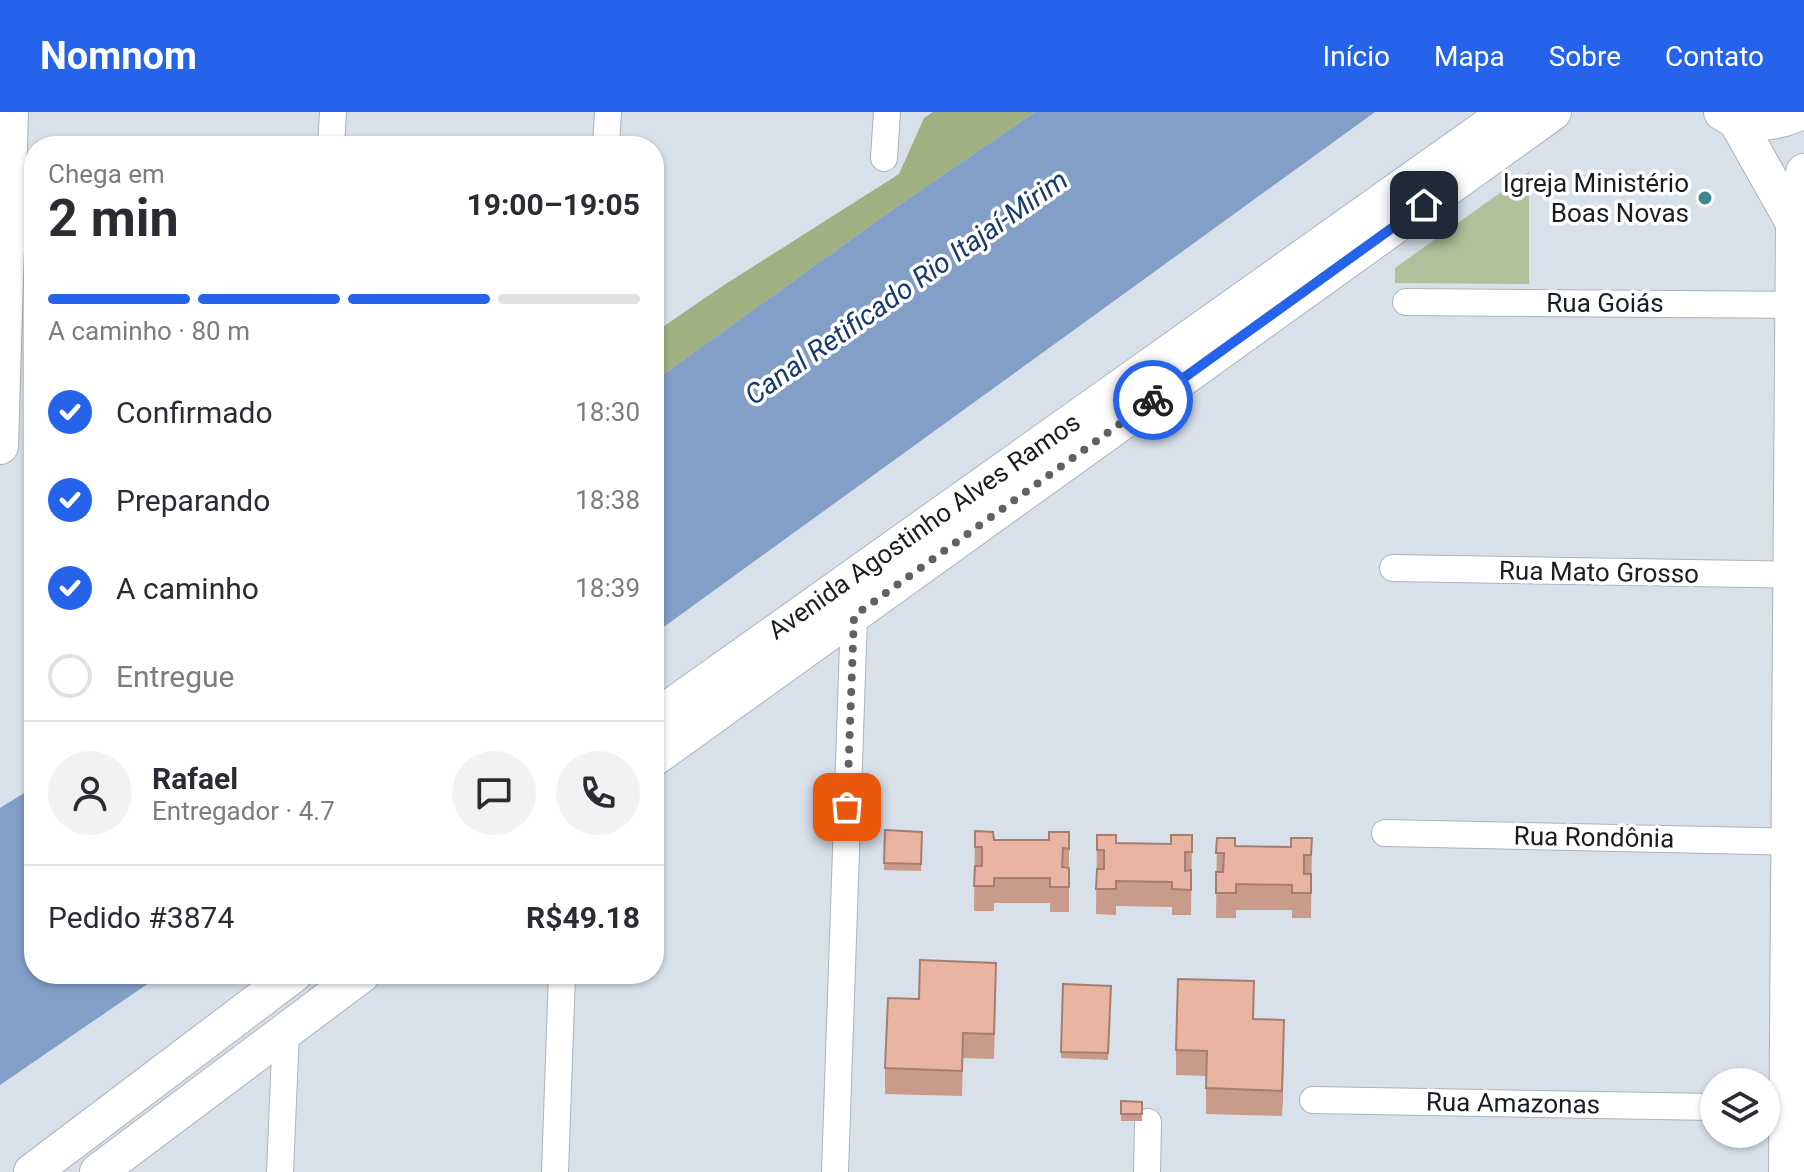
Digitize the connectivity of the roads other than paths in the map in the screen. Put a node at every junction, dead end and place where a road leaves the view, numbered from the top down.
1 (10, 112) edge
2 (333, 112) edge
3 (608, 112) edge
4 (887, 112) edge
5 (1508, 112) edge
6 (1553, 112) edge
7 (1800, 112) edge
8 (1729, 116) edge
9 (332, 136) edge
10 (607, 136) edge
11 (884, 158) dead end
12 (1804, 172) edge
13 (1794, 223) junction
14 (13, 240) edge
15 (1406, 302) dead end
16 (1799, 305) edge
17 (0, 446) edge
18 (1393, 568) dead end
19 (1798, 575) edge
20 (854, 616) junction
21 (664, 712) edge
22 (664, 751) edge
23 (1385, 833) dead end
24 (1797, 841) edge
25 (281, 984) edge
26 (349, 984) edge
27 (562, 984) edge
28 (286, 1031) junction
29 (1313, 1100) dead end
30 (1700, 1107) edge
31 (1786, 1108) edge
32 (1148, 1122) dead end
33 (32, 1172) edge
34 (98, 1172) edge
35 (280, 1172) edge
36 (555, 1172) edge
37 (835, 1172) edge
38 (1147, 1172) edge
39 (1787, 1172) edge

1 - 14 main road
2 - 9 street
3 - 10 street
4 - 11 street
5 - 21 main road, Avenida Agostinho Alves Ramos
6 - 20 main road, Avenida Agostinho Alves Ramos
7 - 8 main road
8 - 13 main road
12 - 13 main road
13 - 16 main road
14 - 17 main road
15 - 16 street, Rua Goiás
16 - 19 main road
18 - 19 street, Rua Mato Grosso
19 - 24 main road
20 - 22 main road, Avenida Agostinho Alves Ramos
20 - 37 street
23 - 24 street, Rua Rondônia
24 - 31 main road
25 - 33 main road
26 - 28 main road
27 - 36 street
28 - 34 main road
28 - 35 street
29 - 30 street, Rua Amazonas
31 - 39 main road
32 - 38 street

